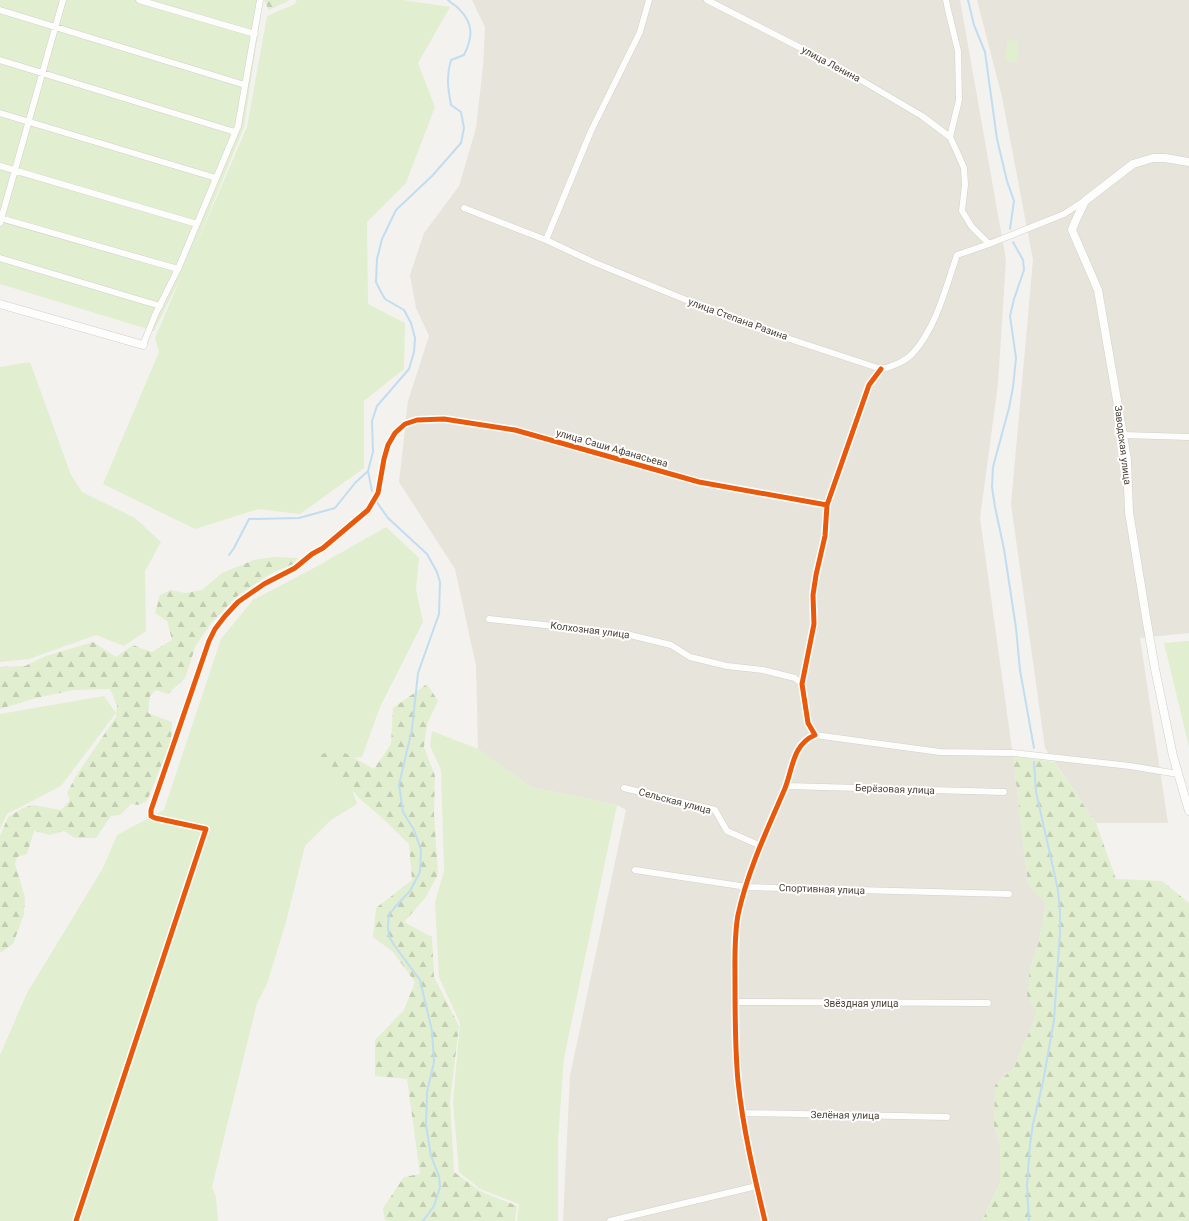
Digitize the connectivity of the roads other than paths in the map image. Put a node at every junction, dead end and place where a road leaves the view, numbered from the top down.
1 (63, 0) edge
2 (139, 0) edge
3 (260, 0) edge
4 (649, 0) edge
5 (707, 0) edge
6 (946, 0) edge
7 (0, 10) edge
8 (56, 27) junction
9 (255, 34) junction
10 (0, 60) edge
11 (42, 73) junction
12 (245, 85) junction
13 (0, 113) edge
14 (29, 122) junction
15 (235, 132) junction
16 (950, 137) junction
17 (1189, 162) edge
18 (0, 166) edge
19 (15, 171) junction
20 (216, 178) junction
21 (1085, 201) junction
22 (464, 208) dead end
23 (0, 220) edge
24 (197, 224) junction
25 (546, 240) junction
26 (989, 244) junction
27 (0, 258) edge
28 (178, 269) junction
29 (0, 304) edge
30 (160, 306) junction
31 (143, 345) joint
32 (881, 369) junction
33 (1123, 435) junction
34 (1189, 437) edge
35 (827, 505) junction
36 (489, 619) dead end
37 (802, 684) junction
38 (815, 735) junction
39 (1178, 774) junction
40 (786, 786) junction
41 (624, 788) dead end
42 (1004, 792) dead end
43 (1189, 811) edge
44 (761, 846) junction
45 (635, 870) dead end
46 (747, 887) junction
47 (1010, 894) dead end
48 (735, 1002) junction
49 (988, 1003) dead end
50 (744, 1114) junction
51 (947, 1117) dead end
52 (757, 1186) junction
53 (76, 1221) edge
54 (610, 1221) edge
55 (766, 1221) edge

1 - 8 street
2 - 9 street
3 - 9 street
4 - 25 street
5 - 16 street, улица Ленина
6 - 16 street
7 - 8 street
8 - 11 street
8 - 12 street
9 - 12 street
10 - 11 street
11 - 14 street
11 - 15 street
12 - 15 street
13 - 14 street
14 - 19 street
14 - 20 street
15 - 20 street
16 - 26 street
17 - 21 street, Заводская улица
18 - 19 street
19 - 23 street
19 - 24 street
20 - 24 street
21 - 26 street
21 - 33 street, Заводская улица
22 - 25 street, улица Степана Разина
23 - 28 street
24 - 28 street
25 - 32 street, улица Степана Разина
26 - 32 street
27 - 30 street
28 - 30 street
29 - 31 street
30 - 31 street
32 - 35 street
33 - 34 street
33 - 39 street, Заводская улица
35 - 37 street
35 - 53 street, улица Саши Афанасьева
36 - 37 street, Колхозная улица
37 - 38 street
38 - 39 street
38 - 40 street
39 - 43 street, Заводская улица
40 - 42 street, Берёзовая улица
40 - 44 street
41 - 44 street, Сельская улица
44 - 46 street
45 - 46 street, Спортивная улица
46 - 47 street, Спортивная улица
46 - 48 street
48 - 49 street, Звёздная улица
48 - 50 street
50 - 51 street, Зелёная улица
50 - 52 street
52 - 54 street
52 - 55 street

